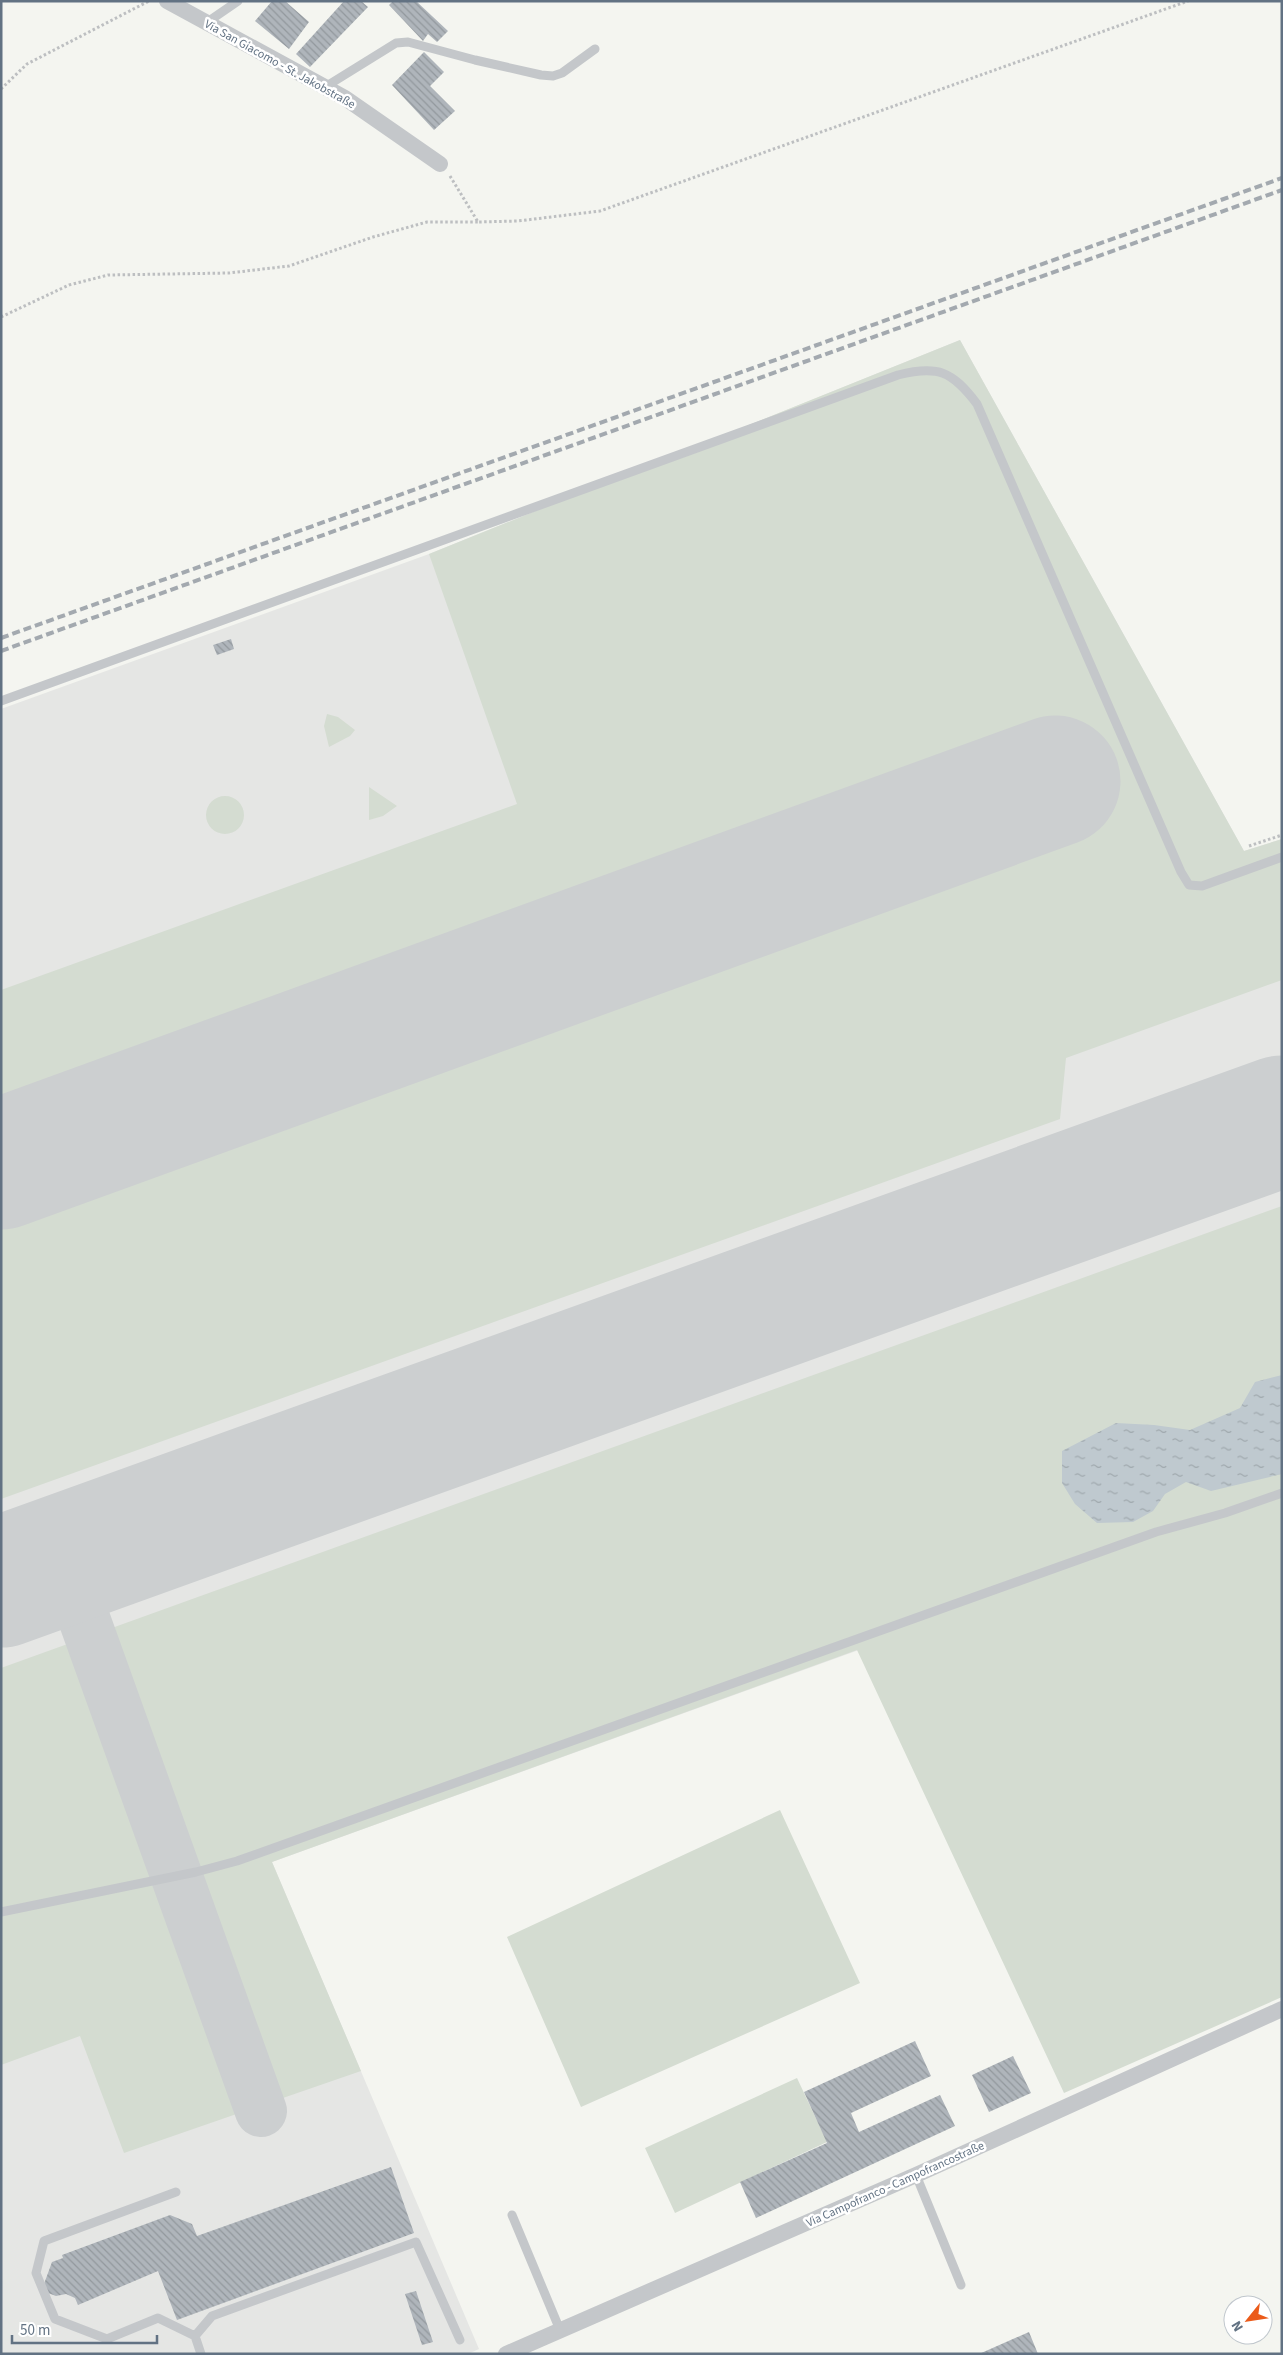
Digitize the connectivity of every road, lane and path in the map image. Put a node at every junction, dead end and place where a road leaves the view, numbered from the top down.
1 (149, 1) edge
2 (167, 1) edge
3 (238, 1) edge
4 (1188, 1) edge
5 (206, 22) junction
6 (595, 49) dead end
7 (325, 87) junction
8 (1, 89) edge
9 (440, 164) joint
10 (478, 222) junction
11 (1, 317) edge
12 (1, 701) edge
13 (1282, 835) edge
14 (1250, 846) dead end
15 (1282, 857) edge
16 (1282, 1493) edge
17 (1, 1912) edge
18 (1282, 2008) edge
19 (916, 2175) junction
20 (176, 2192) dead end
21 (512, 2215) dead end
22 (961, 2284) dead end
23 (560, 2330) junction
24 (195, 2336) junction
25 (460, 2340) dead end
26 (201, 2354) edge
27 (506, 2354) edge

1 - 8 path
2 - 5 street, Via San Giacomo - St. Jakobstraße
3 - 5 lane
4 - 10 path
5 - 7 street, Via San Giacomo - St. Jakobstraße
6 - 7 lane
7 - 9 street, Via San Giacomo - St. Jakobstraße
9 - 10 path
10 - 11 path
12 - 15 lane
13 - 14 path
16 - 17 lane
18 - 19 street, Via Campofranco - Campofrancostraße
19 - 22 lane
19 - 23 street, Via Campofranco - Campofrancostraße
20 - 24 lane
21 - 23 lane
23 - 27 street, Via Campofranco - Campofrancostraße
24 - 25 lane
24 - 26 lane

